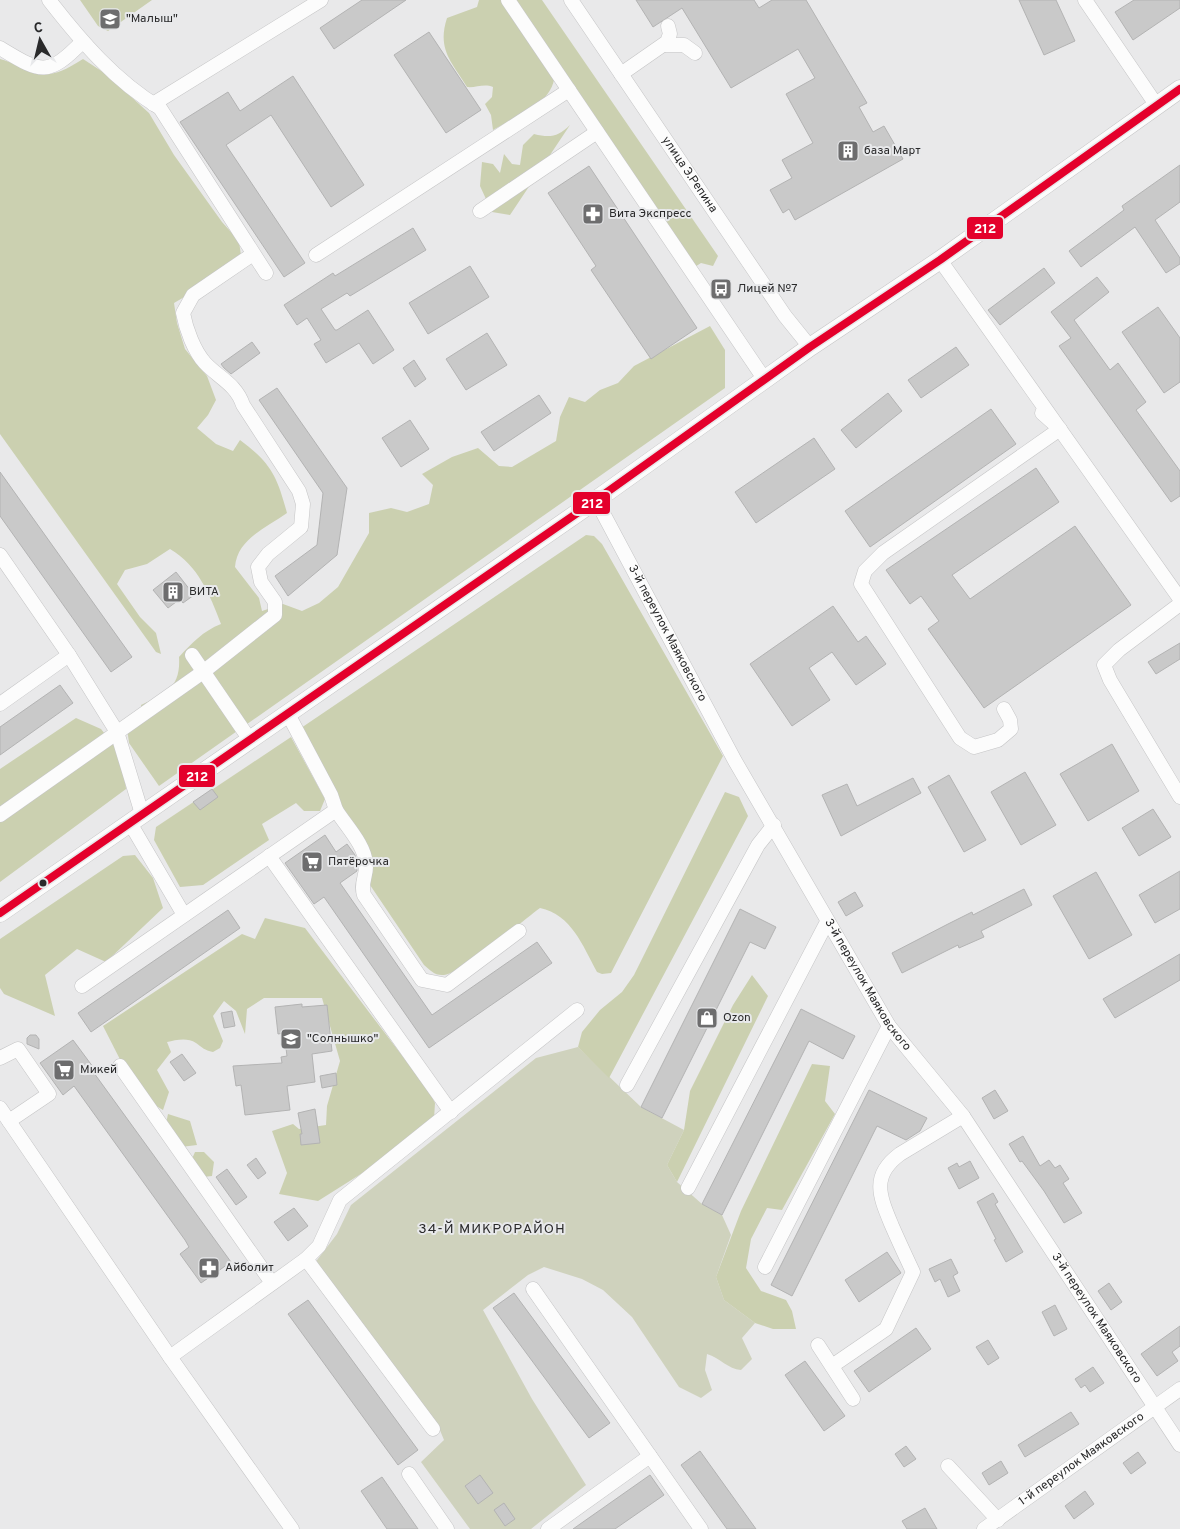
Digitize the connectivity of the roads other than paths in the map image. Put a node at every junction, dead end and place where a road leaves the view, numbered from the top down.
1 (49, 0) edge
2 (321, 0) edge
3 (508, 0) edge
4 (571, 0) edge
5 (1085, 0) edge
6 (668, 26) dead end
7 (82, 42) junction
8 (664, 45) junction
9 (0, 48) edge
10 (695, 53) dead end
11 (621, 74) junction
12 (1180, 89) edge
13 (569, 90) junction
14 (153, 104) junction
15 (1157, 106) junction
16 (597, 132) junction
17 (480, 211) dead end
18 (253, 254) junction
19 (316, 254) dead end
20 (940, 260) junction
21 (266, 273) dead end
22 (810, 347) junction
23 (765, 380) junction
24 (1042, 413) dead end
25 (1060, 429) junction
26 (596, 500) junction
27 (0, 555) edge
28 (1180, 599) edge
29 (1180, 604) edge
30 (69, 655) junction
31 (192, 655) dead end
32 (203, 672) junction
33 (0, 704) edge
34 (1004, 709) dead end
35 (288, 714) junction
36 (117, 732) junction
37 (250, 740) junction
38 (1180, 797) edge
39 (336, 810) junction
40 (0, 815) edge
41 (136, 818) junction
42 (774, 825) junction
43 (269, 856) junction
44 (0, 913) edge
45 (184, 915) junction
46 (827, 922) junction
47 (518, 931) dead end
48 (82, 986) dead end
49 (578, 1010) dead end
50 (889, 1026) junction
51 (0, 1058) edge
52 (120, 1066) dead end
53 (627, 1085) dead end
54 (451, 1112) junction
55 (963, 1116) junction
56 (4, 1117) edge
57 (688, 1188) dead end
58 (306, 1259) junction
59 (765, 1267) dead end
60 (272, 1282) junction
61 (533, 1289) dead end
62 (818, 1345) dead end
63 (170, 1357) junction
64 (832, 1366) junction
65 (1180, 1389) edge
66 (853, 1399) dead end
67 (1156, 1407) junction
68 (433, 1429) dead end
69 (1180, 1445) edge
70 (650, 1456) junction
71 (948, 1466) dead end
72 (409, 1474) dead end
73 (998, 1520) junction
74 (292, 1529) edge
75 (447, 1529) edge
76 (548, 1529) edge
77 (701, 1529) edge
78 (984, 1529) edge

1 - 7 street
2 - 14 street
3 - 13 street
4 - 11 street, улица Э.Репина
5 - 15 street
6 - 8 street
7 - 9 street
7 - 14 street
8 - 10 street
8 - 11 street
11 - 22 street, улица Э.Репина
12 - 15 main road
13 - 16 street
13 - 19 street
14 - 18 street
15 - 20 main road
16 - 17 street
16 - 23 street
18 - 21 street
18 - 32 street
20 - 22 main road
20 - 25 street
22 - 23 main road
23 - 26 main road
24 - 25 street
25 - 28 street
25 - 34 street
26 - 35 main road
26 - 42 street, 3-й переулок Маяковского
27 - 30 street
29 - 38 street
30 - 33 street
30 - 36 street
31 - 32 street
32 - 36 street
32 - 37 street
35 - 37 main road
35 - 39 street
36 - 40 street
36 - 41 street
37 - 41 main road
39 - 43 street
39 - 47 street
41 - 44 main road
41 - 45 street
42 - 46 street, 3-й переулок Маяковского
42 - 53 street
43 - 45 street
43 - 54 street
45 - 48 street
46 - 50 street, 3-й переулок Маяковского
46 - 57 street
49 - 54 street
50 - 55 street, 3-й переулок Маяковского
50 - 59 street
51 - 56 street
52 - 60 street
54 - 58 street
55 - 64 street
55 - 67 street, 3-й переулок Маяковского
56 - 63 street
58 - 60 street
58 - 68 street
60 - 63 street
61 - 70 street
62 - 64 street
63 - 74 street
64 - 66 street
65 - 67 street, 1-й переулок Маяковского
67 - 69 street, 3-й переулок Маяковского
67 - 73 street, 1-й переулок Маяковского
70 - 76 street
70 - 77 street
71 - 73 street
72 - 75 street
73 - 78 street, 1-й переулок Маяковского

